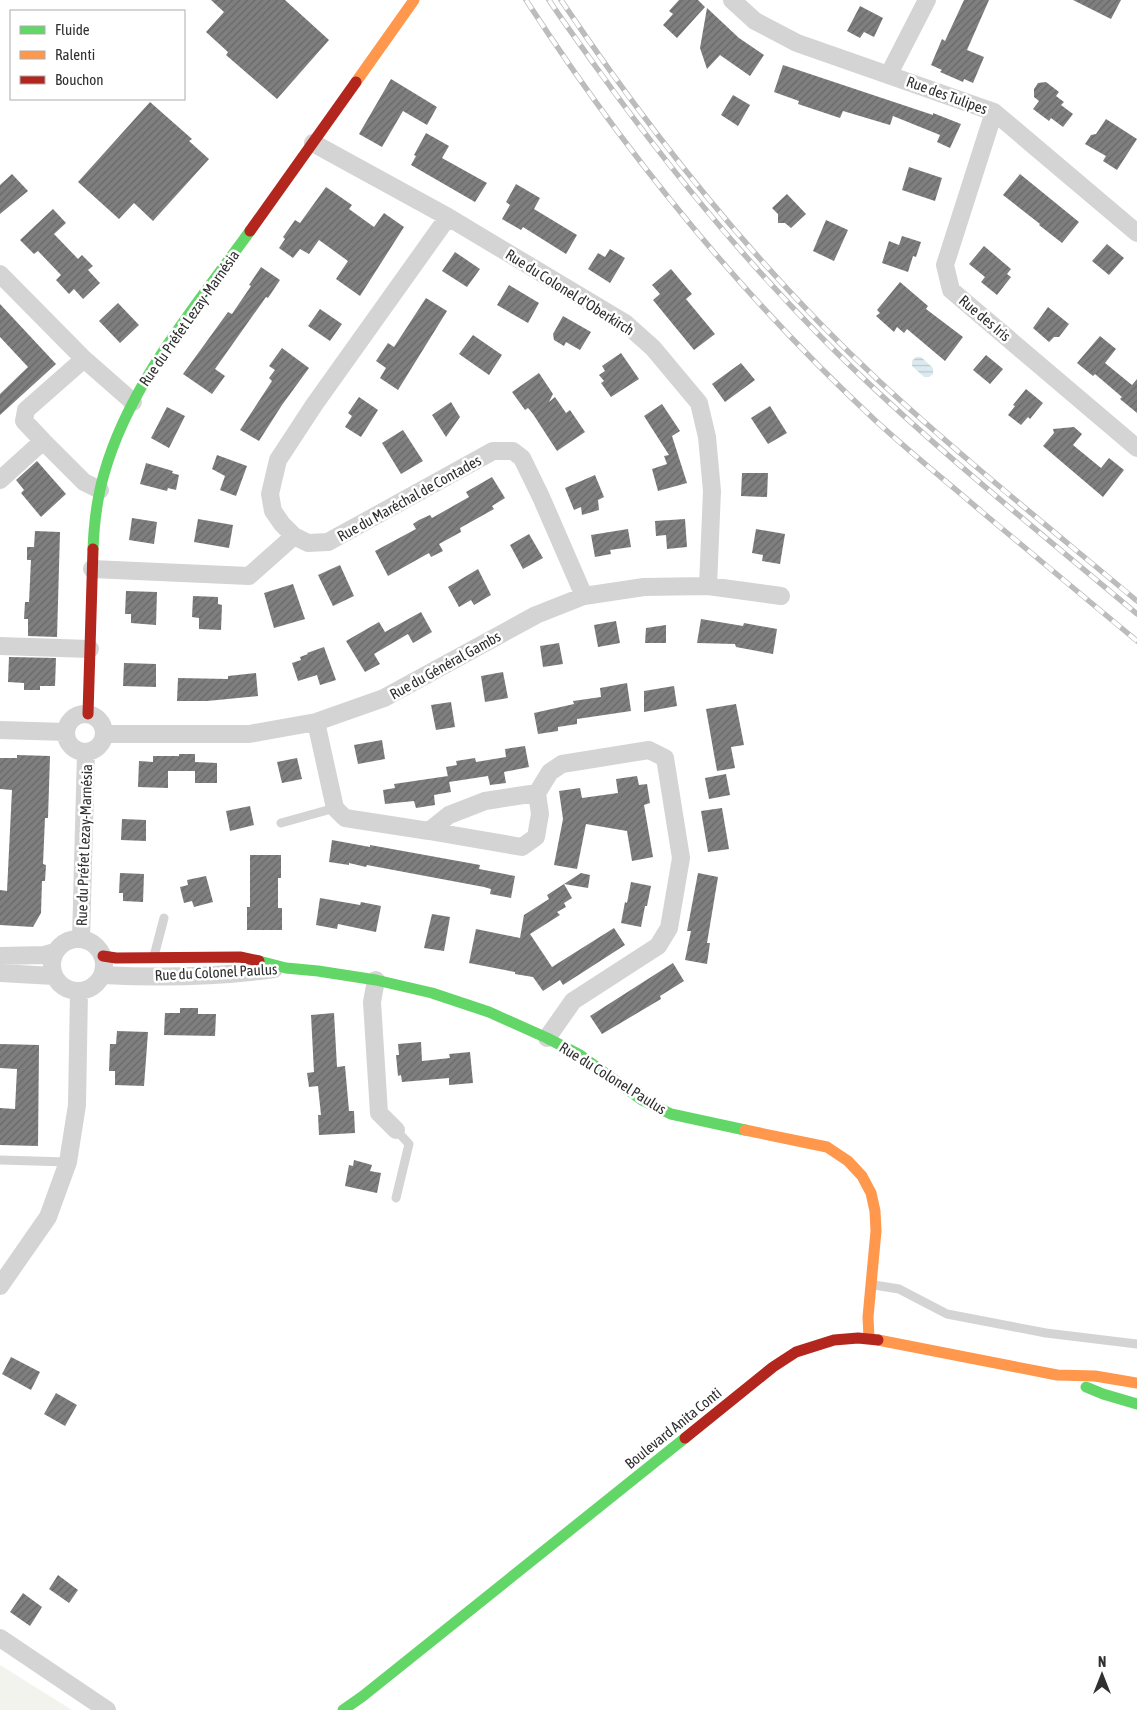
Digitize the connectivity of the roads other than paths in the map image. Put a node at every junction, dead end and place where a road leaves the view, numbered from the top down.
1 (414, 0) edge
2 (732, 0) edge
3 (927, 0) edge
4 (889, 74) junction
5 (994, 112) junction
6 (313, 143) junction
7 (448, 216) junction
8 (1137, 232) edge
9 (0, 274) edge
10 (84, 359) junction
11 (133, 402) junction
12 (43, 441) junction
13 (1137, 448) edge
14 (0, 480) edge
15 (100, 490) junction
16 (294, 536) junction
17 (92, 569) junction
18 (708, 586) junction
19 (584, 596) junction
20 (781, 596) dead end
21 (0, 646) edge
22 (90, 649) junction
23 (88, 714) junction
24 (316, 722) junction
25 (0, 730) edge
26 (66, 732) junction
27 (104, 734) junction
28 (86, 752) junction
29 (537, 793) junction
30 (335, 808) junction
31 (281, 823) dead end
32 (429, 831) junction
33 (164, 918) dead end
34 (81, 939) junction
35 (55, 952) junction
36 (0, 956) edge
37 (103, 956) junction
38 (154, 958) junction
39 (286, 968) junction
40 (0, 974) edge
41 (103, 975) junction
42 (54, 976) junction
43 (146, 976) junction
44 (376, 980) junction
45 (79, 992) junction
46 (547, 1038) junction
47 (396, 1130) joint
48 (0, 1160) edge
49 (68, 1162) junction
50 (396, 1198) dead end
51 (871, 1284) junction
52 (0, 1286) edge
53 (869, 1338) junction
54 (1137, 1344) edge
55 (1057, 1375) junction
56 (1137, 1383) edge
57 (1137, 1404) edge
58 (0, 1638) edge
59 (363, 1696) junction
60 (107, 1710) edge
61 (343, 1710) edge
62 (354, 1710) edge

1 - 6 street, Rue du Préfet Lezay-Marnésia
2 - 4 street, Rue des Tulipes
3 - 4 street
4 - 5 street, Rue des Tulipes
5 - 8 street, Rue des Tulipes
5 - 13 street, Rue des Iris
6 - 7 street, Rue du Colonel d'Oberkirch
6 - 11 street, Rue du Préfet Lezay-Marnésia
7 - 16 street
7 - 18 street, Rue du Colonel d'Oberkirch
9 - 10 street
10 - 11 street
10 - 12 street
11 - 15 street, Rue du Préfet Lezay-Marnésia
12 - 14 street
12 - 15 street
15 - 17 street, Rue du Préfet Lezay-Marnésia
16 - 17 street
16 - 19 street, Rue du Maréchal de Contades
17 - 22 street, Rue du Préfet Lezay-Marnésia
18 - 19 street, Rue du Général Gambs
18 - 20 street, Rue du Général Gambs
19 - 24 street, Rue du Général Gambs
21 - 22 street
22 - 23 street, Rue du Préfet Lezay-Marnésia
23 - 26 street
23 - 27 street
24 - 27 street, Rue du Général Gambs
24 - 30 street
25 - 26 street
26 - 28 street
27 - 28 street
28 - 34 street, Rue du Préfet Lezay-Marnésia
29 - 32 street
29 - 32 street
29 - 46 street
30 - 31 lane
30 - 32 street
33 - 38 lane
34 - 35 street
34 - 37 street
35 - 36 street
35 - 42 street
37 - 38 street, Rue du Colonel Paulus
37 - 41 street
38 - 39 street, Rue du Colonel Paulus
38 - 43 lane, Rue du Colonel Paulus
39 - 43 street, Rue du Colonel Paulus
39 - 44 street, Rue du Colonel Paulus
40 - 42 street
41 - 43 street, Rue du Colonel Paulus
41 - 45 street
42 - 45 street
44 - 46 street, Rue du Colonel Paulus
44 - 47 street
45 - 49 street
46 - 51 street, Rue du Colonel Paulus
47 - 50 lane
48 - 49 lane
49 - 52 street
51 - 53 street, Rue du Colonel Paulus
51 - 54 lane
53 - 55 street, Boulevard Anita Conti
53 - 59 street, Boulevard Anita Conti
55 - 56 street, Boulevard Anita Conti
55 - 57 street, Boulevard Anita Conti
58 - 60 street
59 - 61 street, Boulevard Anita Conti
59 - 62 street, Boulevard Anita Conti

